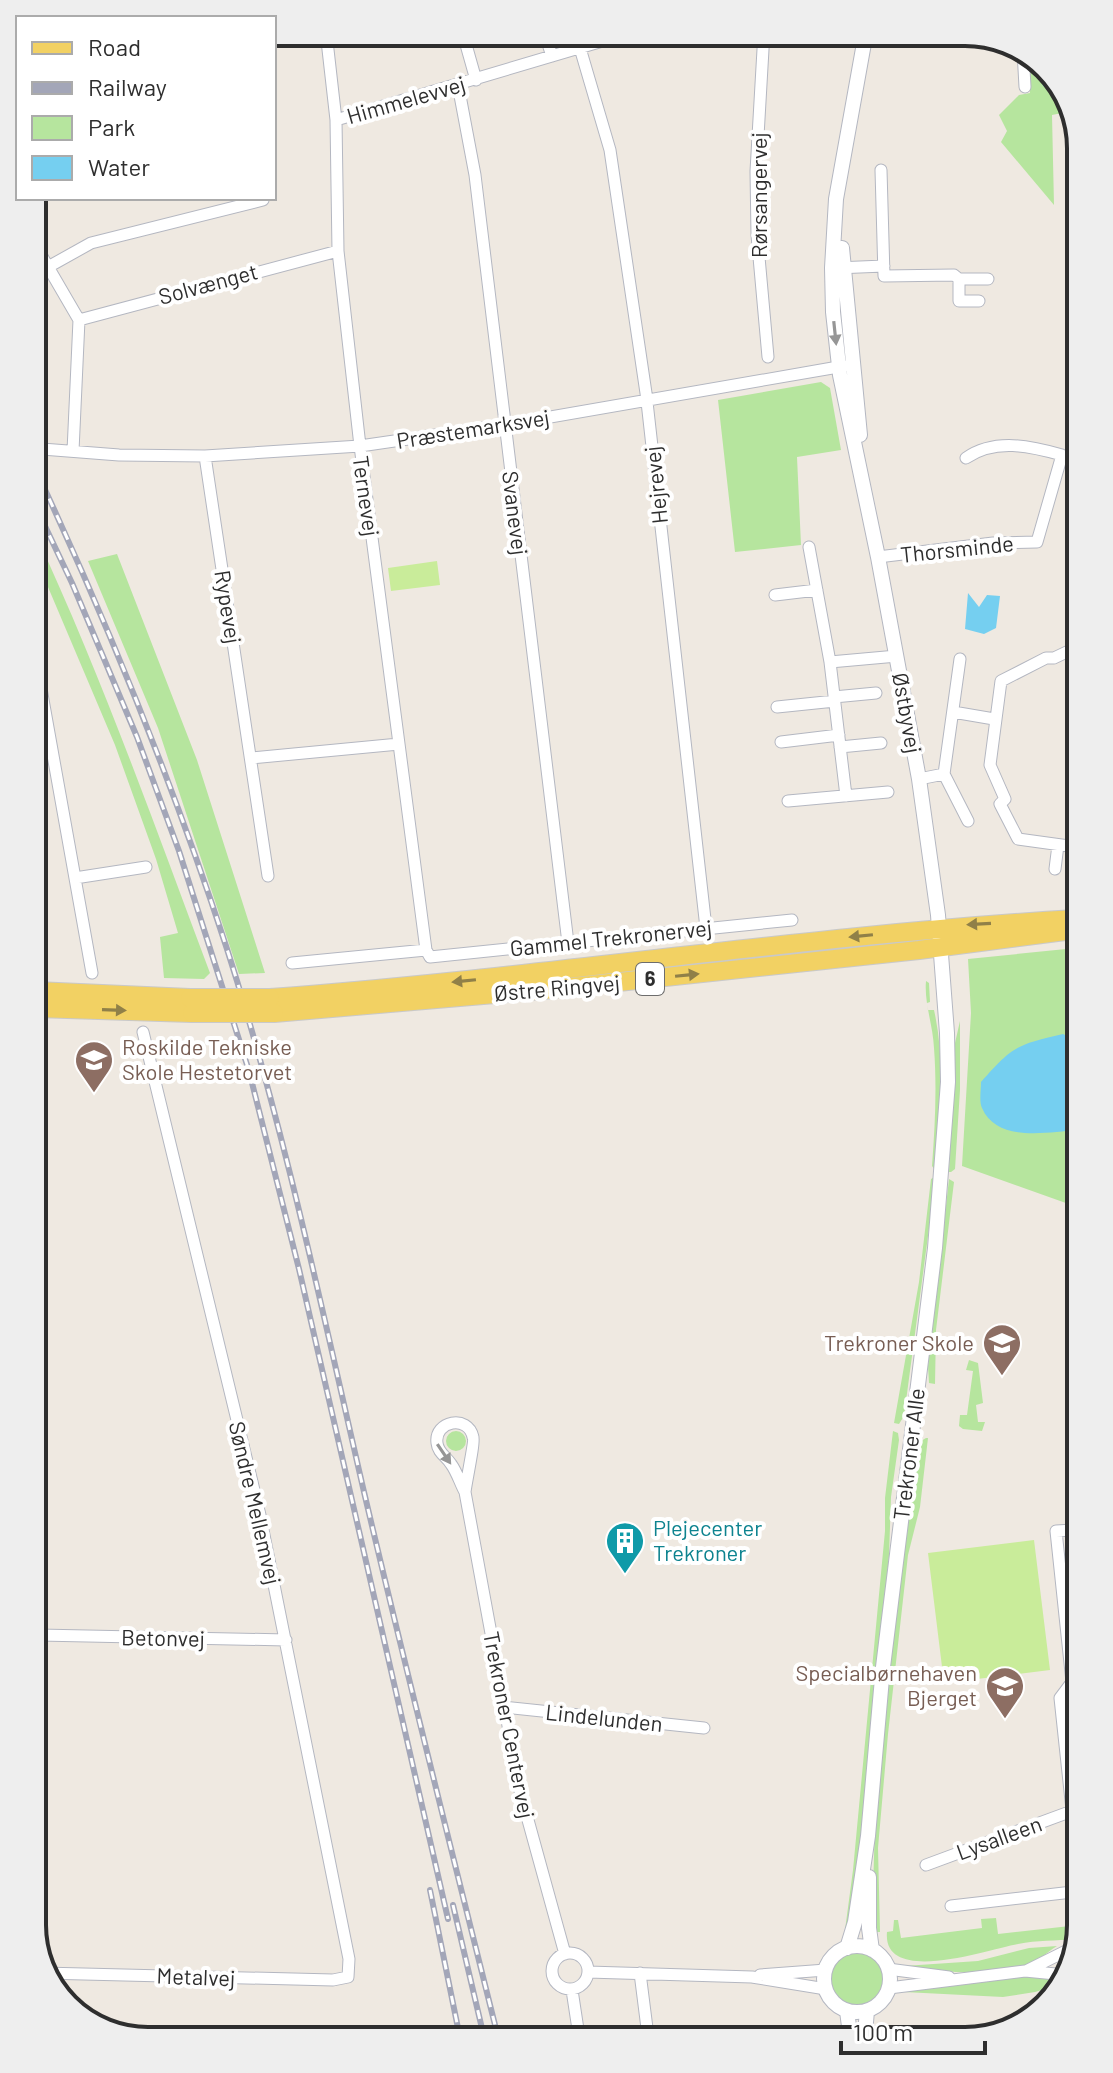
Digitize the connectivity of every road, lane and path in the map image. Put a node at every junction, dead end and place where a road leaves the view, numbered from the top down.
1 (328, 46) edge
2 (466, 46) edge
3 (549, 46) edge
4 (587, 46) edge
5 (763, 46) edge
6 (864, 46) edge
7 (580, 48) junction
8 (552, 56) junction
9 (1024, 64) edge
10 (476, 80) junction
11 (458, 85) junction
12 (1025, 87) dead end
13 (336, 120) junction
14 (881, 170) dead end
15 (263, 200) dead end
16 (338, 251) junction
17 (46, 264) edge
18 (884, 266) junction
19 (48, 267) junction
20 (837, 268) junction
21 (959, 279) junction
22 (988, 279) dead end
23 (979, 301) dead end
24 (79, 320) junction
25 (768, 357) dead end
26 (846, 366) junction
27 (647, 401) junction
28 (504, 425) junction
29 (360, 446) junction
30 (46, 449) edge
31 (73, 451) junction
32 (205, 456) junction
33 (966, 458) dead end
34 (809, 547) dead end
35 (878, 557) junction
36 (817, 590) junction
37 (775, 595) dead end
38 (1067, 652) edge
39 (897, 656) junction
40 (960, 659) dead end
41 (830, 662) junction
42 (876, 693) dead end
43 (835, 699) junction
44 (777, 707) dead end
45 (953, 712) junction
46 (46, 716) edge
47 (994, 719) junction
48 (840, 741) junction
49 (781, 742) dead end
50 (881, 743) dead end
51 (399, 744) junction
52 (251, 758) junction
53 (944, 774) junction
54 (919, 779) junction
55 (888, 792) dead end
56 (846, 796) junction
57 (788, 801) dead end
58 (968, 821) dead end
59 (1058, 845) junction
60 (1067, 846) edge
61 (146, 867) dead end
62 (1055, 869) dead end
63 (268, 876) dead end
64 (75, 878) junction
65 (792, 920) dead end
66 (1067, 920) edge
67 (939, 927) junction
68 (706, 928) junction
69 (1067, 931) edge
70 (568, 943) junction
71 (941, 947) junction
72 (428, 954) junction
73 (292, 963) dead end
74 (92, 973) dead end
75 (46, 992) edge
76 (272, 1005) junction
77 (191, 1006) junction
78 (46, 1008) edge
79 (143, 1032) dead end
80 (465, 1492) junction
81 (1067, 1530) edge
82 (1067, 1614) edge
83 (46, 1635) edge
84 (286, 1640) junction
85 (1067, 1691) edge
86 (504, 1707) junction
87 (704, 1728) dead end
88 (1067, 1764) edge
89 (1067, 1813) edge
90 (868, 1836) junction
91 (926, 1865) dead end
92 (1067, 1894) edge
93 (951, 1906) dead end
94 (847, 1948) junction
95 (872, 1950) junction
96 (1063, 1952) edge
97 (565, 1954) junction
98 (888, 1969) junction
99 (826, 1970) junction
100 (1025, 1971) junction
101 (588, 1972) junction
102 (59, 1973) edge
103 (640, 1973) junction
104 (1054, 1974) edge
105 (348, 1977) joint
106 (752, 1977) junction
107 (953, 1979) junction
108 (889, 1988) junction
109 (826, 1989) junction
110 (572, 1990) junction
111 (847, 2011) junction
112 (867, 2011) junction
113 (578, 2027) edge
114 (647, 2027) edge
115 (849, 2027) edge
116 (866, 2027) edge

1 - 13 street, Ternevej
2 - 10 street, Himmelevvej
3 - 8 street
4 - 7 street, Himmelevvej
5 - 25 street, Rørsangervej
6 - 20 street, Østbyvej
7 - 8 street, Himmelevvej
7 - 27 street, Hejrevej
8 - 10 street, Himmelevvej
9 - 12 street
10 - 11 street, Himmelevvej
11 - 13 street, Himmelevvej
11 - 28 street, Svanevej
13 - 16 street, Ternevej
14 - 18 street
15 - 19 street
16 - 24 street, Solvænget
16 - 29 street, Ternevej
17 - 19 street
18 - 20 street
18 - 21 street
19 - 24 street
20 - 26 street, Østbyvej
21 - 22 street
21 - 23 street
24 - 31 street
26 - 27 street, Præstemarksvej
26 - 35 street, Østbyvej
27 - 28 street, Præstemarksvej
27 - 68 street, Hejrevej
28 - 29 street, Præstemarksvej
28 - 70 street, Svanevej
29 - 32 street, Præstemarksvej
29 - 51 street, Ternevej
30 - 31 street, Præstemarksvej
31 - 32 street, Præstemarksvej
32 - 52 street, Rypevej
33 - 35 street, Thorsminde
34 - 36 street
35 - 39 street, Østbyvej
36 - 37 street
36 - 41 street
38 - 47 street
39 - 41 street
39 - 54 street, Østbyvej
40 - 45 street
41 - 43 street
42 - 43 street
43 - 44 street
43 - 48 street
45 - 47 street
45 - 53 street
46 - 64 street
47 - 59 street
48 - 49 street
48 - 50 street
48 - 56 street
51 - 52 street
51 - 72 street, Ternevej
52 - 63 street, Rypevej
53 - 54 street
53 - 58 street
54 - 67 street, Østbyvej
55 - 56 street
56 - 57 street
59 - 60 street
59 - 62 street
61 - 64 street
64 - 74 street
65 - 68 street, Gammel Trekronervej
66 -> 67 main road, Østre Ringvej / 6
67 - 71 street, Trekroner Alle
67 -> 76 main road, Østre Ringvej / 6
68 - 70 street, Gammel Trekronervej
69 - 71 main road, Østre Ringvej / 6
70 - 72 street, Gammel Trekronervej
76 -> 71 main road, Østre Ringvej / 6
71 - 90 street, Trekroner Alle
72 - 73 street, Gammel Trekronervej
75 - 77 main road, Østre Ringvej / 6
76 - 77 main road, Østre Ringvej / 6, bridge
78 -> 77 main road, Østre Ringvej / 6
79 - 84 street, Søndre Mellemvej
80 -> 80 street, Trekroner Centervej
80 - 86 street, Trekroner Centervej
81 - 82 street, Lysalleen
83 - 84 street, Betonvej
84 - 105 street, Søndre Mellemvej
85 - 88 street, Lysalleen
86 - 87 street, Lindelunden
86 - 97 street, Trekroner Centervej
89 - 91 street, Lysalleen
90 - 94 street, Trekroner Alle
90 - 95 street, Trekroner Alle
92 - 93 street, Lysalleen
94 - 95 street
94 - 99 street
95 - 98 street
96 - 100 street
97 - 101 street
97 - 110 street
98 - 107 street
98 - 108 street
99 - 106 street
99 - 109 street
100 - 104 street
100 - 107 street
101 - 103 street
101 - 110 street
102 - 105 street, Metalvej
103 - 106 street
103 - 114 street
106 - 109 street
107 - 108 street
108 - 112 street
109 - 111 street
110 - 113 street
111 - 112 street
111 - 115 street
112 - 116 street

